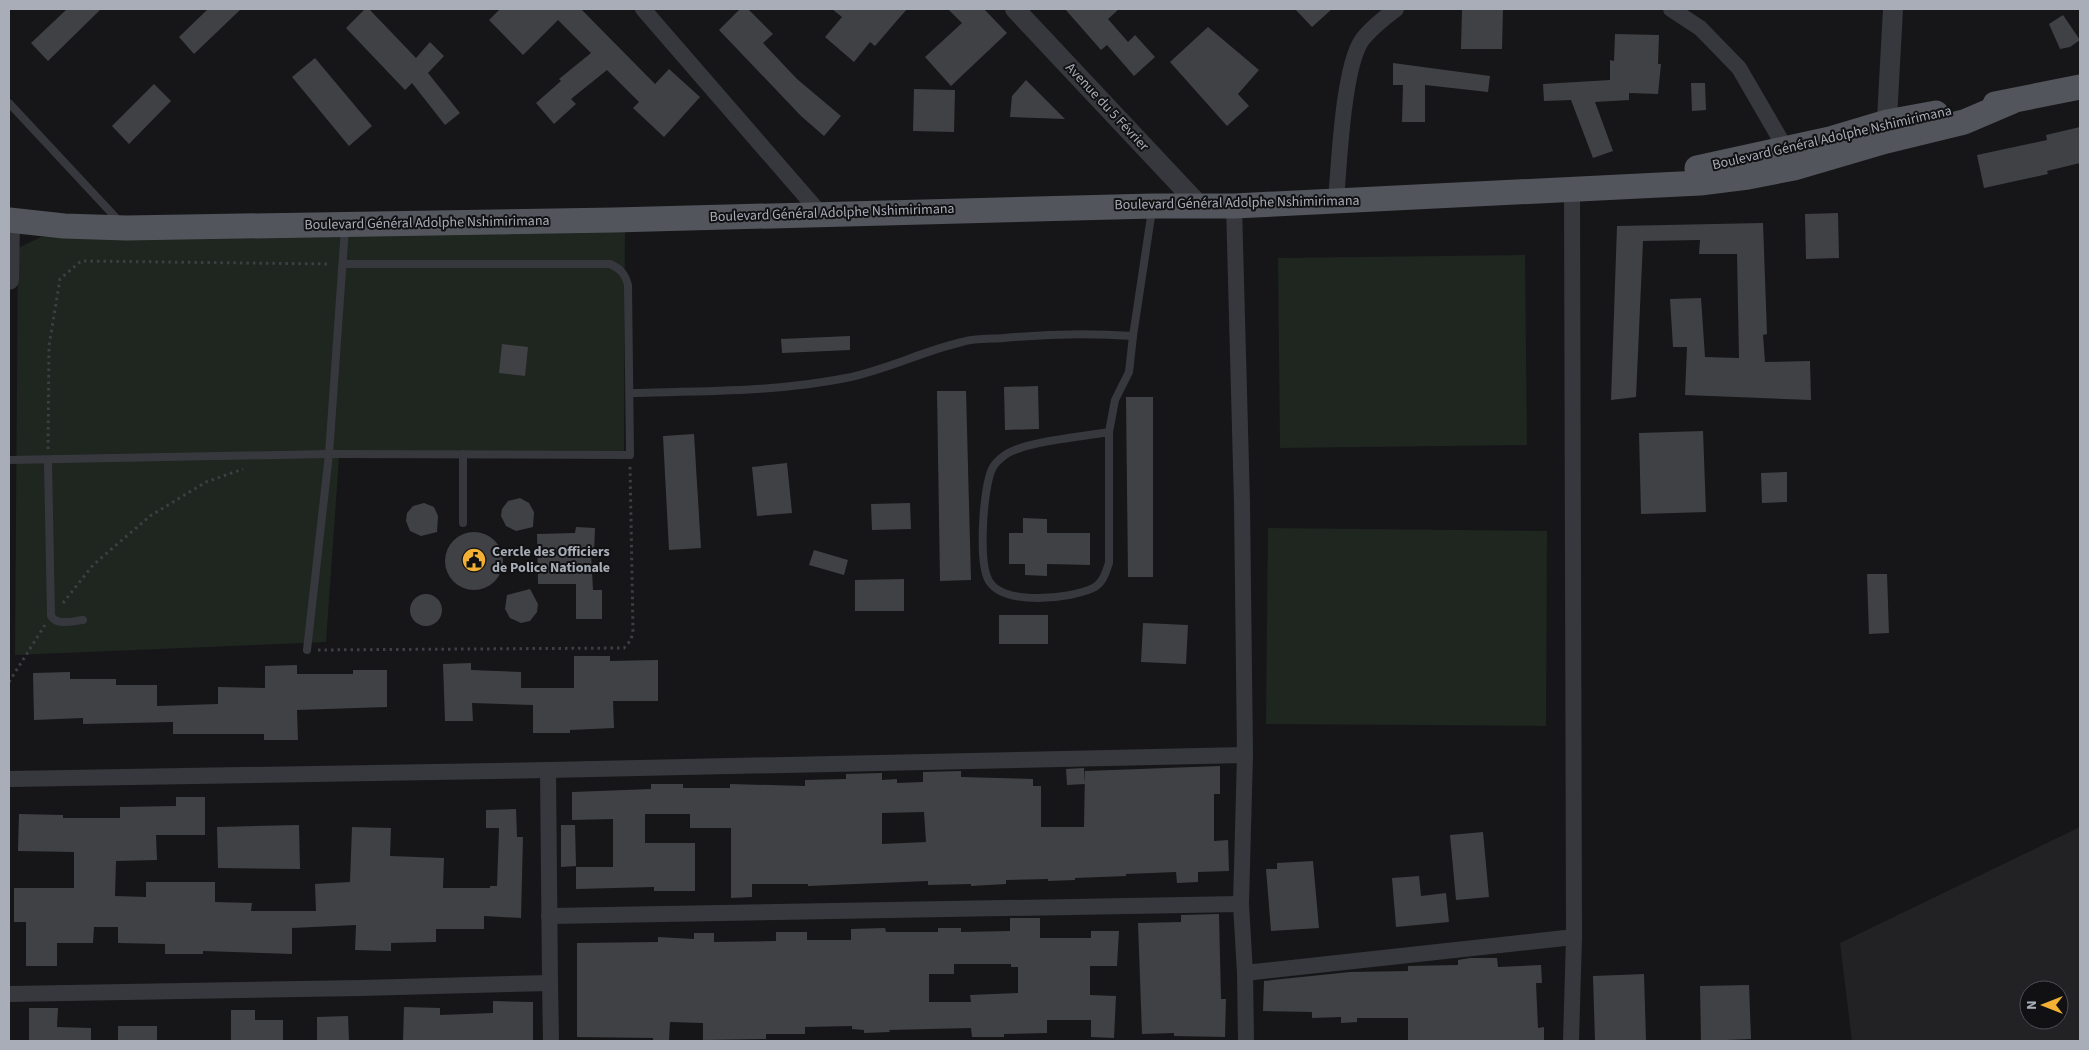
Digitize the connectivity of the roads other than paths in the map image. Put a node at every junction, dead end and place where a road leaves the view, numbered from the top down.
1 (643, 9) edge
2 (1016, 9) edge
3 (1395, 9) edge
4 (1671, 9) edge
5 (1893, 9) edge
6 (2080, 88) edge
7 (9, 103) edge
8 (1886, 132) junction
9 (1791, 159) junction
10 (1572, 191) junction
11 (1336, 201) junction
12 (1153, 206) junction
13 (1199, 206) junction
14 (1234, 206) junction
15 (820, 213) junction
16 (10, 220) edge
17 (345, 224) junction
18 (126, 228) junction
19 (344, 264) junction
20 (9, 280) edge
21 (1133, 336) junction
22 (631, 393) junction
23 (1109, 432) junction
24 (329, 454) junction
25 (463, 454) junction
26 (9, 460) edge
27 (48, 461) junction
28 (462, 523) dead end
29 (83, 620) dead end
30 (307, 650) road end
31 (1244, 754) junction
32 (548, 770) junction
33 (9, 780) edge
34 (1241, 904) junction
35 (549, 916) junction
36 (1574, 937) junction
37 (1245, 973) junction
38 (550, 983) junction
39 (9, 994) edge
40 (552, 1041) edge
41 (1246, 1041) edge
42 (1571, 1041) edge

1 - 15 street
2 - 13 street, Avenue du 5 Février
3 - 11 street
4 - 9 street
5 - 8 street
6 - 8 main road, Boulevard Général Adolphe Nshimirimana
7 - 18 lane
8 - 9 main road, Boulevard Général Adolphe Nshimirimana
9 - 10 main road, Boulevard Général Adolphe Nshimirimana
10 - 11 main road, Boulevard Général Adolphe Nshimirimana
10 - 36 street
11 - 14 main road, Boulevard Général Adolphe Nshimirimana
12 - 13 main road, Boulevard Général Adolphe Nshimirimana
12 - 15 main road, Boulevard Général Adolphe Nshimirimana
12 - 21 lane
13 - 14 main road, Boulevard Général Adolphe Nshimirimana
14 - 31 street
15 - 17 main road, Boulevard Général Adolphe Nshimirimana
16 - 18 main road, Boulevard Général Adolphe Nshimirimana
16 - 20 street
17 - 18 main road, Boulevard Général Adolphe Nshimirimana
17 - 19 lane
19 - 22 lane
19 - 24 lane
21 - 22 lane
21 - 23 lane
22 - 25 lane
23 - 23 lane
24 - 25 lane
24 - 27 lane
24 - 30 lane
25 - 28 lane
26 - 27 lane
27 - 29 lane
31 - 32 street
31 - 34 street
32 - 33 street
32 - 35 street
34 - 35 street
34 - 37 street
35 - 38 street
36 - 37 street
36 - 42 street
37 - 41 street
38 - 39 street
38 - 40 street

